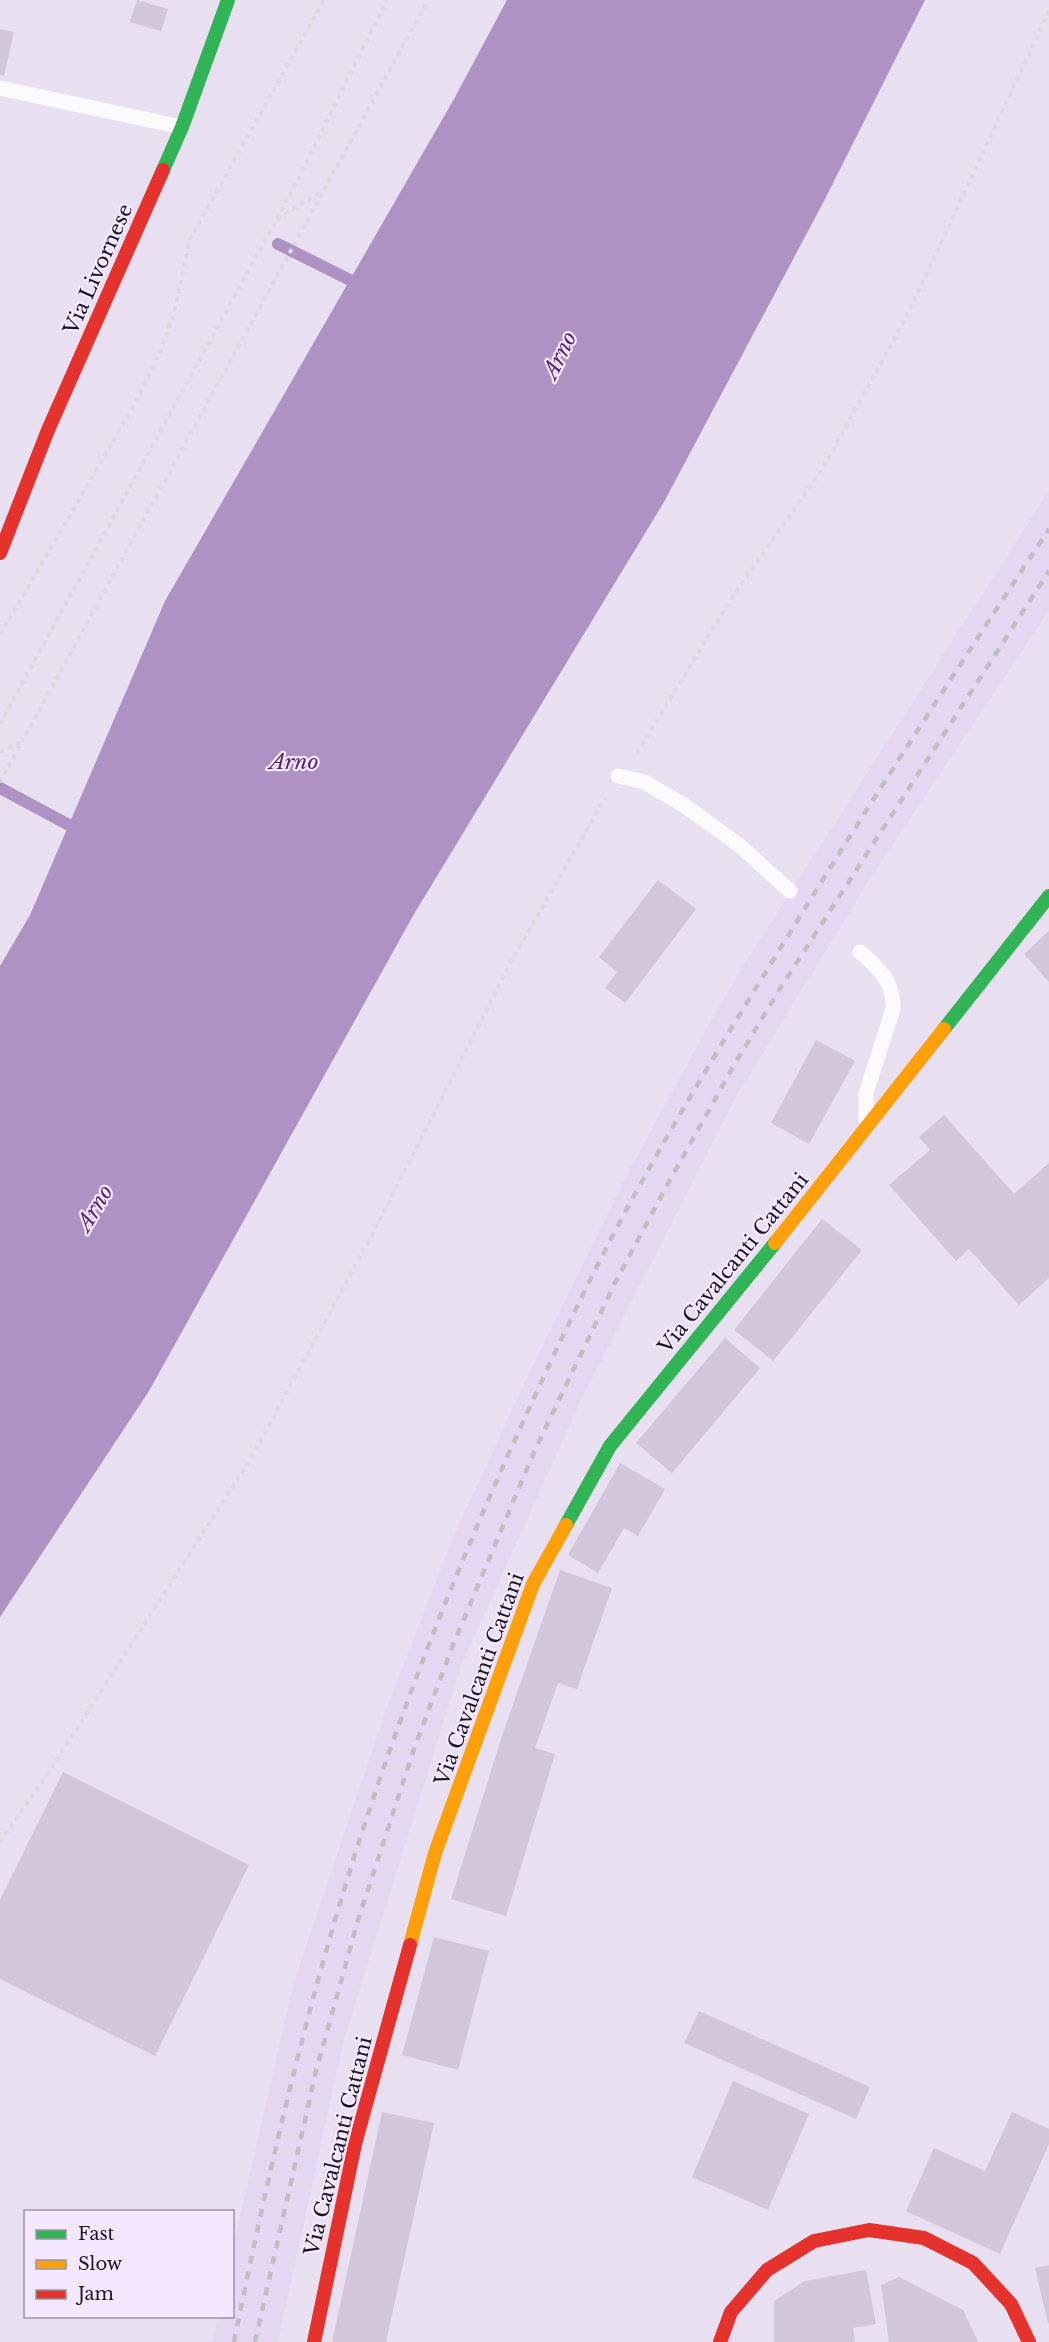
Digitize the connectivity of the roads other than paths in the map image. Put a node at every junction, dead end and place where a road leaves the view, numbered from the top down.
1 (228, 0) edge
2 (0, 88) edge
3 (182, 127) junction
4 (0, 553) edge
5 (618, 776) road end
6 (790, 891) dead end
7 (1049, 896) edge
8 (860, 952) dead end
9 (866, 1129) junction
10 (314, 2342) edge
11 (720, 2342) edge
12 (1029, 2342) edge

1 - 3 street, Via Livornese
2 - 3 lane
3 - 4 street, Via Livornese
5 - 6 lane
7 - 9 street, Via Cavalcanti Cattani
8 - 9 lane
9 - 10 street, Via Cavalcanti Cattani
11 - 12 street

